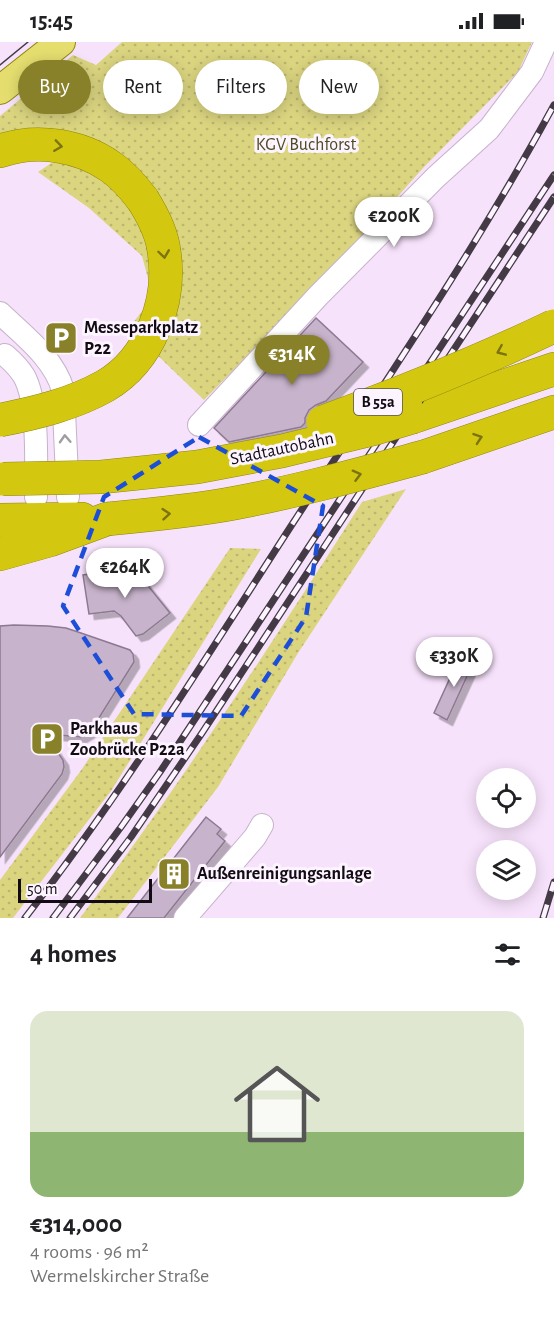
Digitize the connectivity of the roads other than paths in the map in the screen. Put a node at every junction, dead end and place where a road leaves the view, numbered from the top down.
1 (61, 42) edge
2 (546, 42) edge
3 (0, 90) edge
4 (0, 151) edge
5 (0, 313) edge
6 (554, 326) edge
7 (5, 355) dead end
8 (554, 369) edge
9 (554, 412) edge
10 (0, 420) edge
11 (199, 425) dead end
12 (197, 467) junction
13 (0, 479) edge
14 (68, 497) dead end
15 (36, 498) dead end
16 (107, 519) junction
17 (0, 520) edge
18 (0, 554) edge
19 (262, 825) dead end
20 (185, 918) edge

1 - 3 main road
2 - 11 street
4 -> 10 highway, bridge
14 -> 5 street
6 -> 12 highway, B 55a, bridge
7 - 15 street
8 - 12 highway, Stadtautobahn / B 55a, bridge
16 -> 9 highway, bridge
12 - 13 highway, Stadtautobahn / B 55a, bridge
16 - 17 highway
16 - 18 highway
19 - 20 street

